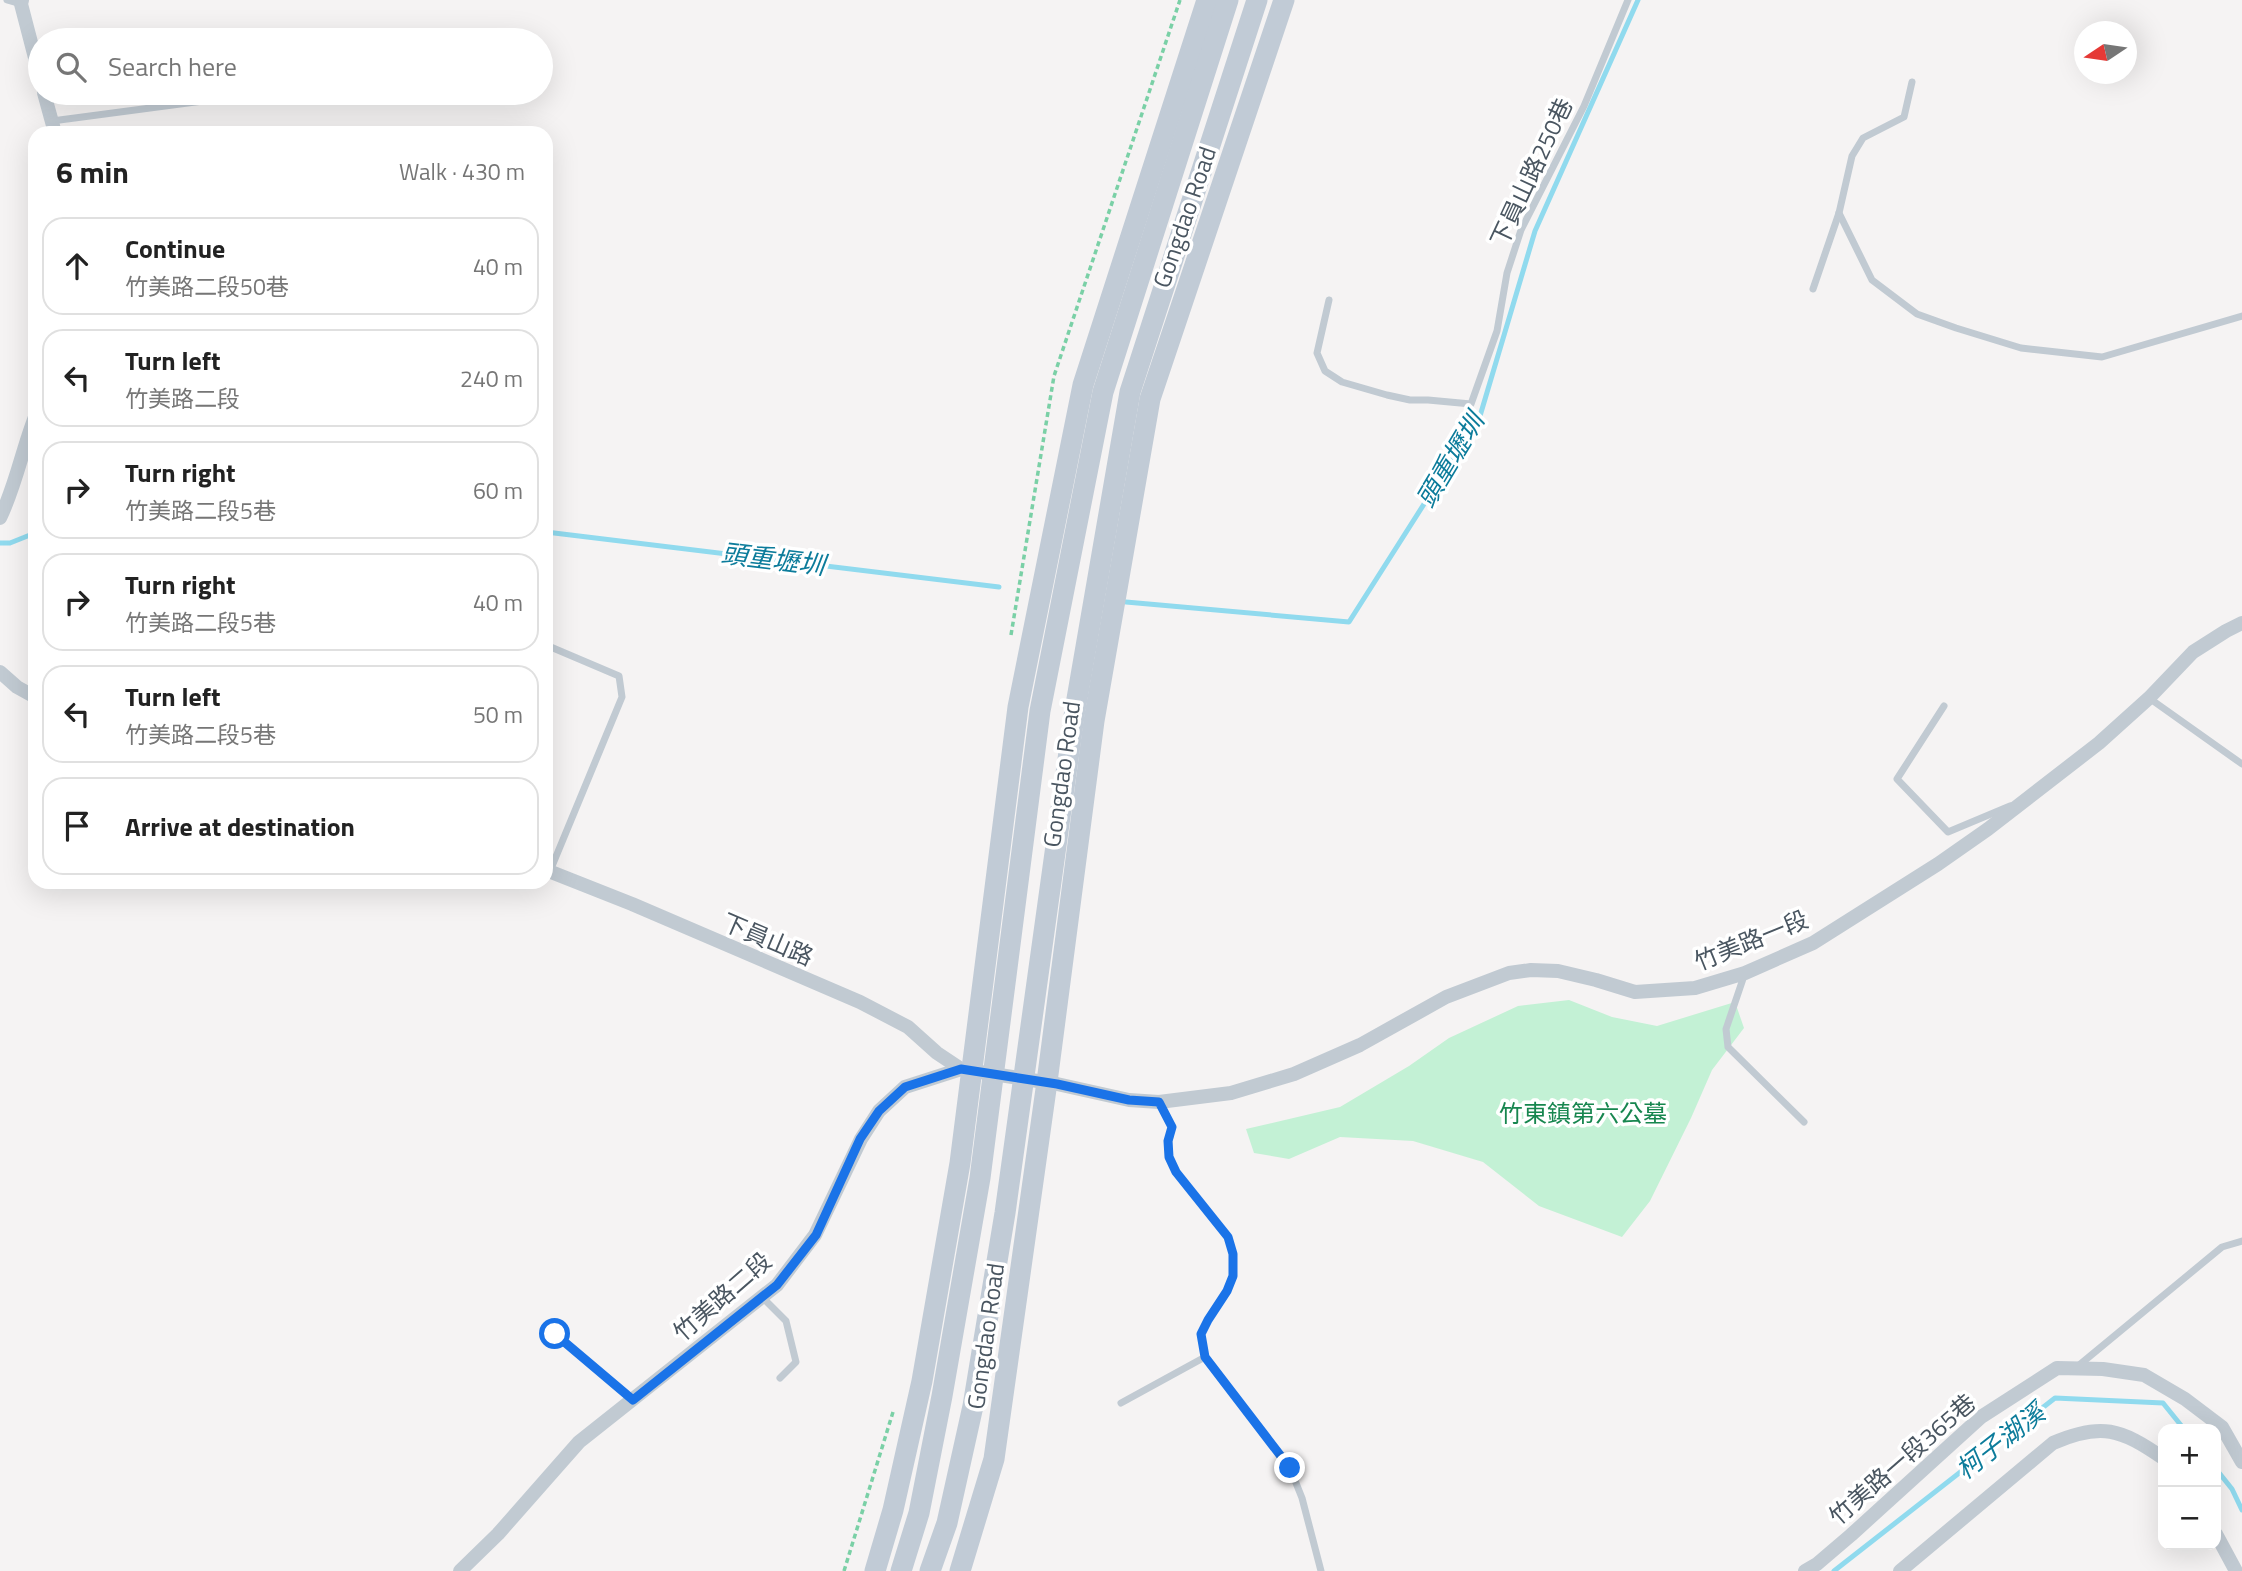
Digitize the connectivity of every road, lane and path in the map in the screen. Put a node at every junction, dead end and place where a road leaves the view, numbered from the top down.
1 (1207, 0) edge
2 (1228, 0) edge
3 (1257, 0) edge
4 (1284, 0) edge
5 (1628, 0) edge
6 (17, 1) edge
7 (28, 37) edge
8 (1912, 82) dead end
9 (47, 105) edge
10 (189, 105) edge
11 (53, 126) edge
12 (59, 126) edge
13 (1839, 213) junction
14 (1813, 289) dead end
15 (1329, 300) dead end
16 (2242, 316) edge
17 (28, 434) edge
18 (0, 517) edge
19 (2242, 623) edge
20 (553, 648) edge
21 (0, 672) edge
22 (28, 693) edge
23 (2149, 698) junction
24 (1944, 706) dead end
25 (2242, 764) edge
26 (2024, 800) junction
27 (553, 859) edge
28 (553, 873) edge
29 (1745, 972) junction
30 (966, 1070) junction
31 (993, 1074) junction
32 (1024, 1079) junction
33 (1047, 1082) junction
34 (1159, 1102) junction
35 (1804, 1122) dead end
36 (2242, 1241) edge
37 (762, 1297) junction
38 (555, 1334) dead end
39 (1205, 1357) junction
40 (2075, 1368) junction
41 (780, 1378) dead end
42 (633, 1400) junction
43 (1121, 1403) dead end
44 (2158, 1455) edge
45 (2242, 1462) edge
46 (2221, 1543) edge
47 (460, 1571) edge
48 (875, 1571) edge
49 (901, 1571) edge
50 (930, 1571) edge
51 (960, 1571) edge
52 (1321, 1571) edge
53 (1805, 1571) edge
54 (1900, 1571) edge
55 (2236, 1571) edge

1 - 30 street, Gongdao Road
2 - 31 street, Gongdao Road
3 - 32 street, Gongdao Road
4 - 33 street, Gongdao Road
5 - 15 lane, 下員山路250巷
6 - 7 street
8 - 13 lane
9 - 11 street
10 - 12 lane
13 - 14 lane
13 - 16 lane
17 - 18 street
19 - 23 street, 竹美路一段
20 - 27 lane
21 - 22 street
23 - 25 lane
23 - 26 street, 竹美路一段
24 - 26 lane
26 - 29 street, 竹美路一段
28 - 30 street, 下員山路
29 - 34 street, 竹美路一段
29 - 35 lane
30 - 31 street, 竹美路二段
30 - 37 street, 竹美路二段
30 - 48 street, Gongdao Road
31 - 32 street, 竹美路二段
31 - 49 street, Gongdao Road
32 - 33 street, 竹美路二段
32 - 50 street, Gongdao Road
33 - 34 street, 竹美路二段
33 - 51 street, Gongdao Road
34 - 39 lane
36 - 40 lane
37 - 41 lane
37 - 42 street, 竹美路二段
38 - 42 lane
39 - 43 lane
39 - 52 lane
40 - 45 street, 竹美路一段365巷
40 - 53 street, 竹美路一段365巷
42 - 47 street, 竹美路二段
44 - 54 street
46 - 55 street

